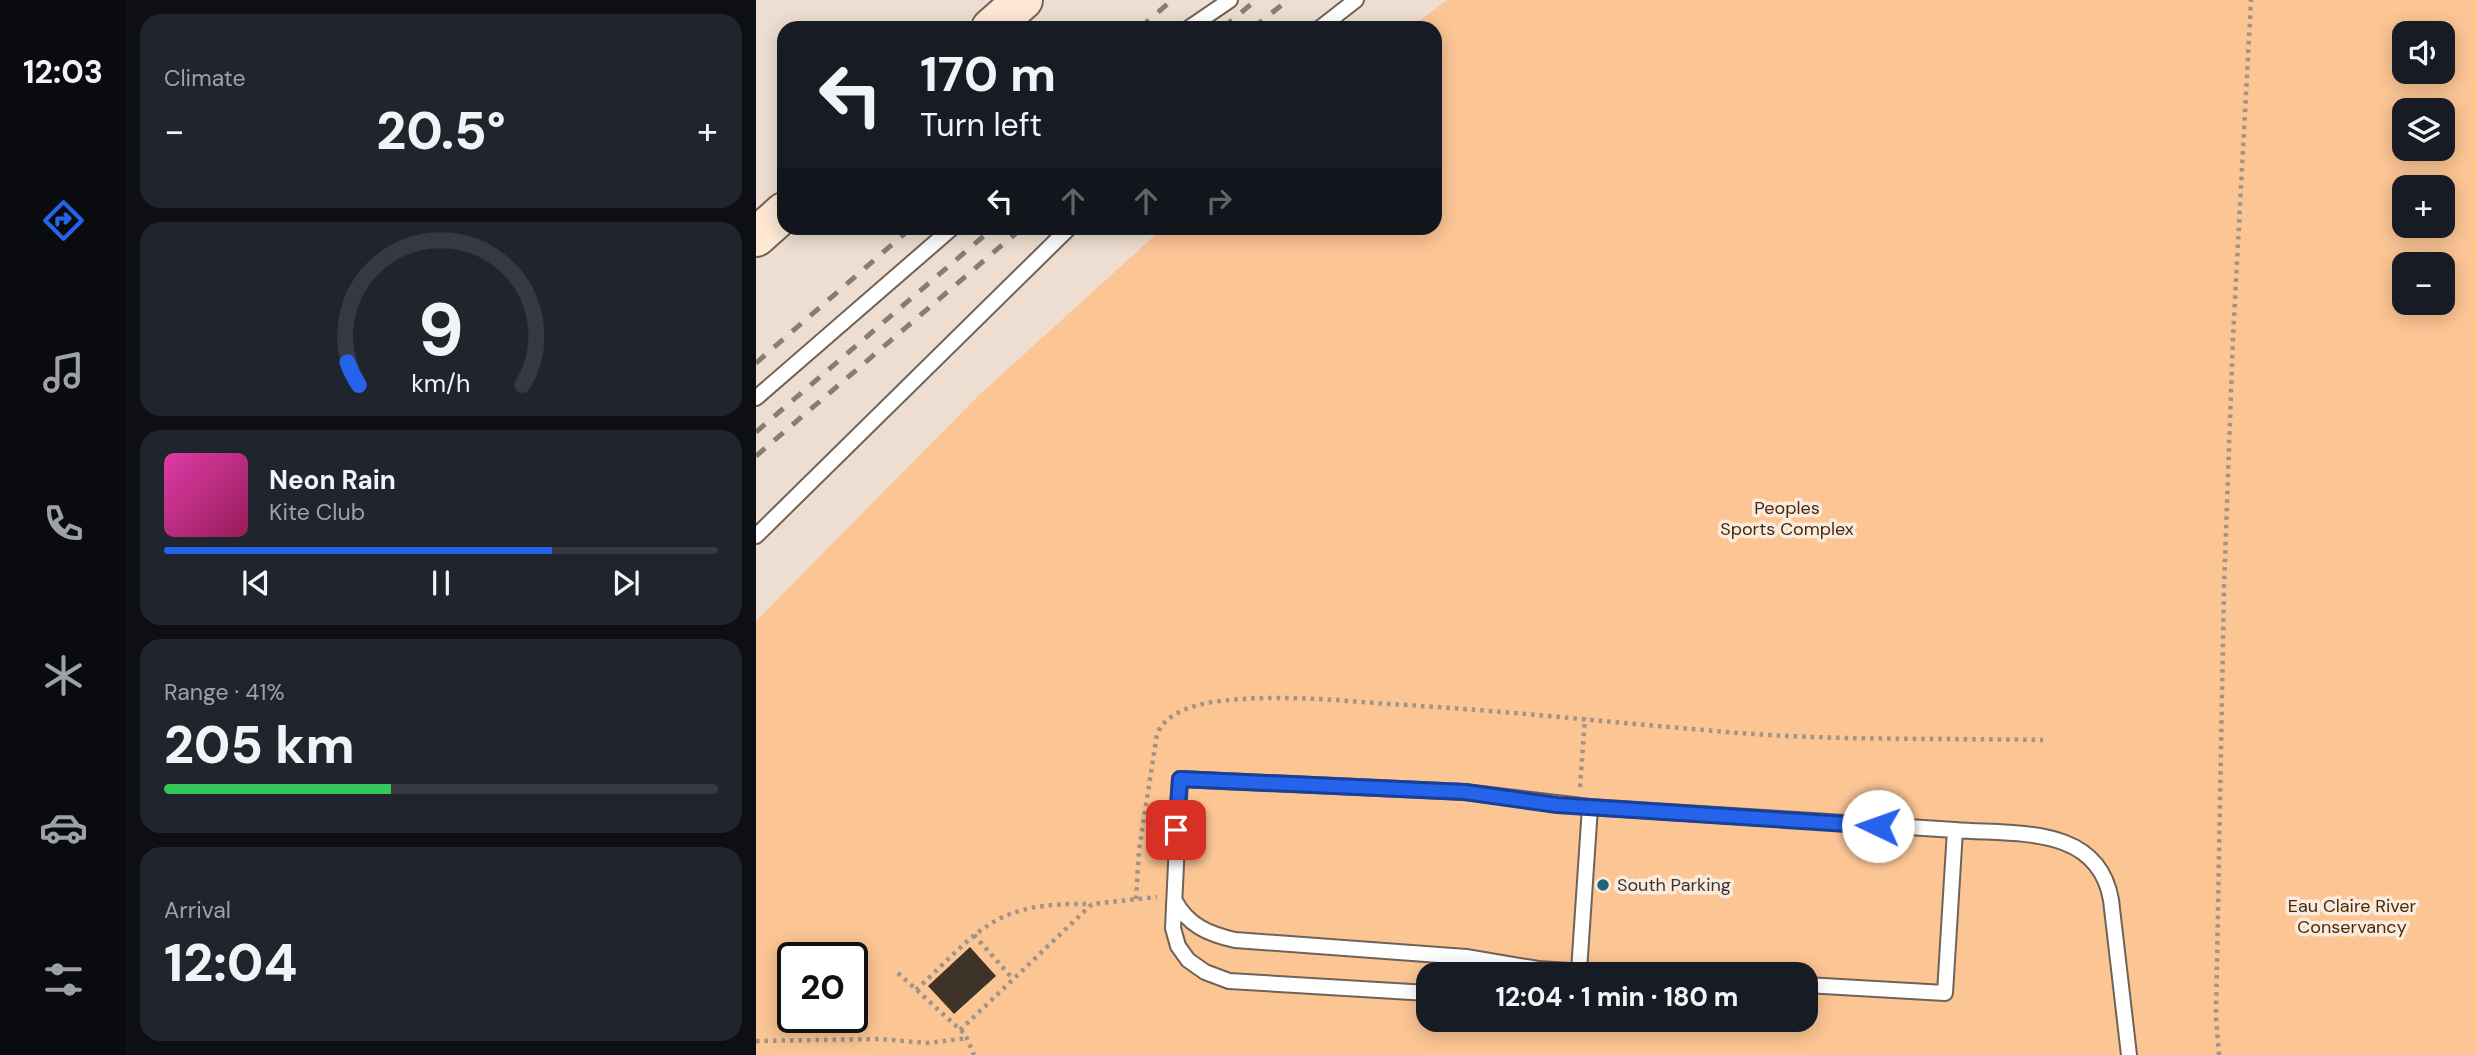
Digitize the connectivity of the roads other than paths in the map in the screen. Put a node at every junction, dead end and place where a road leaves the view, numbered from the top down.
1 (1023, 0) edge
2 (1230, 0) edge
3 (1356, 0) edge
4 (999, 21) edge
5 (1199, 21) edge
6 (1329, 21) edge
7 (777, 218) edge
8 (944, 235) edge
9 (1061, 235) edge
10 (756, 237) edge
11 (756, 398) edge
12 (756, 537) edge
13 (1585, 807) junction
14 (1955, 830) junction
15 (1173, 896) junction
16 (1494, 962) edge
17 (1579, 962) edge
18 (1818, 986) edge
19 (1416, 992) edge
20 (2129, 1055) edge

1 - 4 street
2 - 5 lane
3 - 6 lane
7 - 10 street
8 - 11 lane
9 - 12 lane
13 - 14 lane
13 - 15 lane
13 - 17 lane
14 - 18 lane
14 - 20 lane
15 - 16 lane
15 - 19 lane

